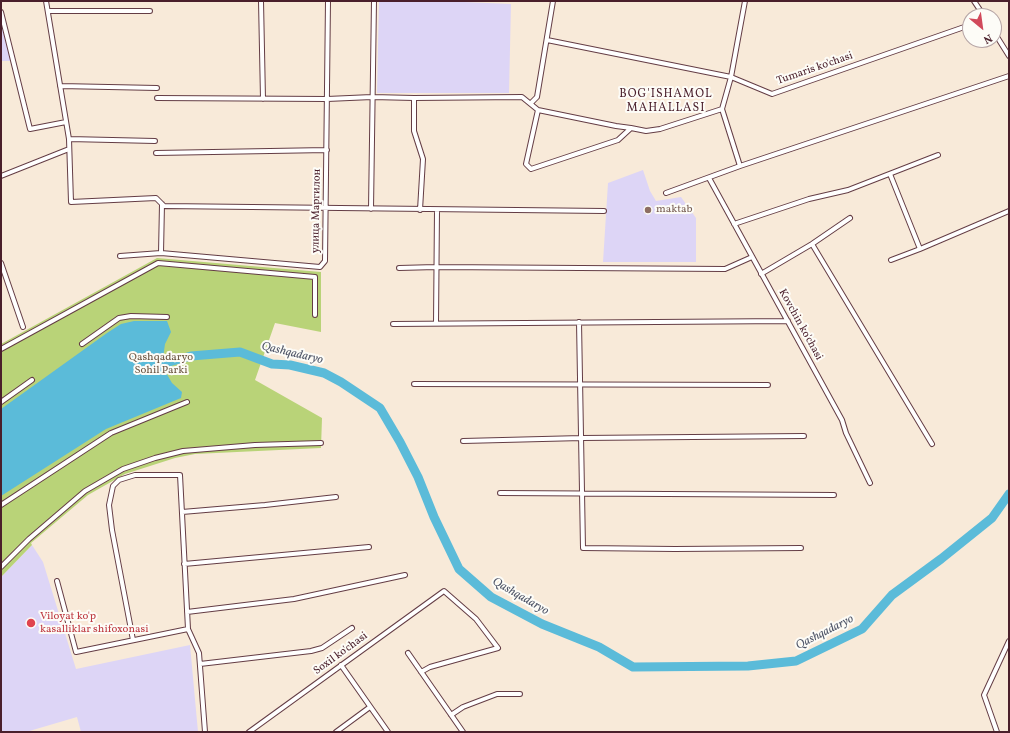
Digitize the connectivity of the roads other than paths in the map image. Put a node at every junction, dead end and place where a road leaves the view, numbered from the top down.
1 (46, 1) edge
2 (261, 1) edge
3 (328, 1) edge
4 (374, 1) edge
5 (553, 1) edge
6 (745, 1) edge
7 (48, 11) junction
8 (150, 11) dead end
9 (1, 12) edge
10 (962, 27) edge
11 (547, 40) junction
12 (1002, 45) edge
13 (1009, 56) edge
14 (1009, 76) edge
15 (730, 77) junction
16 (60, 86) junction
17 (157, 88) dead end
18 (372, 97) junction
19 (157, 98) dead end
20 (263, 98) junction
21 (414, 98) junction
22 (327, 99) junction
23 (531, 103) junction
24 (722, 109) junction
25 (538, 110) junction
26 (66, 122) junction
27 (632, 128) junction
28 (69, 139) junction
29 (155, 141) dead end
30 (69, 149) junction
31 (327, 150) junction
32 (156, 153) dead end
33 (938, 155) dead end
34 (740, 166) junction
35 (890, 174) junction
36 (1, 176) edge
37 (709, 178) junction
38 (666, 193) dead end
39 (162, 204) junction
40 (326, 208) junction
41 (371, 209) junction
42 (420, 210) junction
43 (437, 210) junction
44 (604, 211) dead end
45 (1009, 211) edge
46 (850, 218) dead end
47 (734, 224) junction
48 (812, 244) junction
49 (920, 249) junction
50 (161, 253) junction
51 (120, 256) dead end
52 (752, 257) junction
53 (891, 260) dead end
54 (1, 263) edge
55 (436, 267) junction
56 (399, 268) dead end
57 (761, 274) junction
58 (314, 315) dead end
59 (167, 317) dead end
60 (788, 321) junction
61 (579, 322) junction
62 (436, 323) junction
63 (393, 324) dead end
64 (23, 327) dead end
65 (82, 344) dead end
66 (1, 348) edge
67 (32, 380) dead end
68 (414, 384) dead end
69 (580, 384) junction
70 (768, 385) dead end
71 (1, 402) edge
72 (187, 402) dead end
73 (804, 436) dead end
74 (582, 438) junction
75 (464, 441) dead end
76 (321, 443) dead end
77 (932, 444) dead end
78 (870, 483) dead end
79 (500, 493) dead end
80 (582, 494) junction
81 (834, 495) dead end
82 (336, 497) dead end
83 (1, 505) edge
84 (182, 512) junction
85 (369, 547) dead end
86 (801, 548) dead end
87 (184, 564) junction
88 (1, 567) edge
89 (405, 575) dead end
90 (57, 581) dead end
91 (187, 612) junction
92 (352, 628) dead end
93 (188, 629) junction
94 (133, 640) junction
95 (1009, 642) edge
96 (408, 653) dead end
97 (200, 664) junction
98 (341, 665) junction
99 (421, 672) junction
100 (520, 694) dead end
101 (370, 708) junction
102 (451, 715) junction
103 (205, 732) edge
104 (249, 732) edge
105 (336, 732) edge
106 (388, 732) edge
107 (463, 732) edge
108 (997, 732) edge

1 - 7 street
2 - 20 street
3 - 22 street, улица Маргилон
4 - 18 street
5 - 11 street
6 - 15 street
7 - 8 street
7 - 16 street
9 - 26 street
10 - 15 street, Tumaris ko'chasi
11 - 15 street, Tumaris ko'chasi
11 - 23 street
12 - 13 street
14 - 34 street
15 - 24 street
16 - 17 street
16 - 26 street
18 - 21 street
18 - 22 street
18 - 41 street
19 - 20 street
20 - 22 street
21 - 23 street
21 - 42 street
22 - 31 street, улица Маргилон
23 - 25 street
24 - 27 street
24 - 34 street
25 - 27 street
25 - 27 street
26 - 28 street
28 - 29 street
28 - 30 street
30 - 36 street
30 - 39 street
31 - 32 street
31 - 40 street, улица Маргилон
33 - 35 street
34 - 37 street
35 - 47 street
35 - 49 street
37 - 38 street
37 - 47 street, Kovchin ko'chasi
39 - 40 street
39 - 50 street
40 - 41 street
40 - 50 street, улица Маргилон
41 - 42 street
42 - 43 street
43 - 44 street
43 - 55 street
45 - 49 street
46 - 48 street
47 - 52 street, Kovchin ko'chasi
48 - 57 street
48 - 77 street
49 - 53 street
50 - 51 street, улица Маргилон
52 - 55 street
52 - 57 street, Kovchin ko'chasi
54 - 64 street
55 - 56 street
55 - 62 street
57 - 60 street, Kovchin ko'chasi
58 - 66 street
59 - 65 street
60 - 61 street
60 - 78 street, Kovchin ko'chasi
61 - 62 street
61 - 69 street
62 - 63 street
67 - 71 street
68 - 69 street
69 - 70 street
69 - 74 street
72 - 83 street
73 - 74 street
74 - 75 street
74 - 80 street
76 - 88 street
79 - 80 street
80 - 81 street
80 - 86 street
82 - 84 street
84 - 87 street
84 - 94 street
85 - 87 street
87 - 91 street
89 - 91 street
90 - 94 street
91 - 93 street
92 - 97 street
93 - 94 street
93 - 97 street
95 - 108 street
96 - 99 street
97 - 103 street
98 - 99 street, Soxil ko'chasi
98 - 101 street
98 - 104 street, Soxil ko'chasi
99 - 102 street
100 - 102 street
101 - 105 street
101 - 106 street
102 - 107 street

